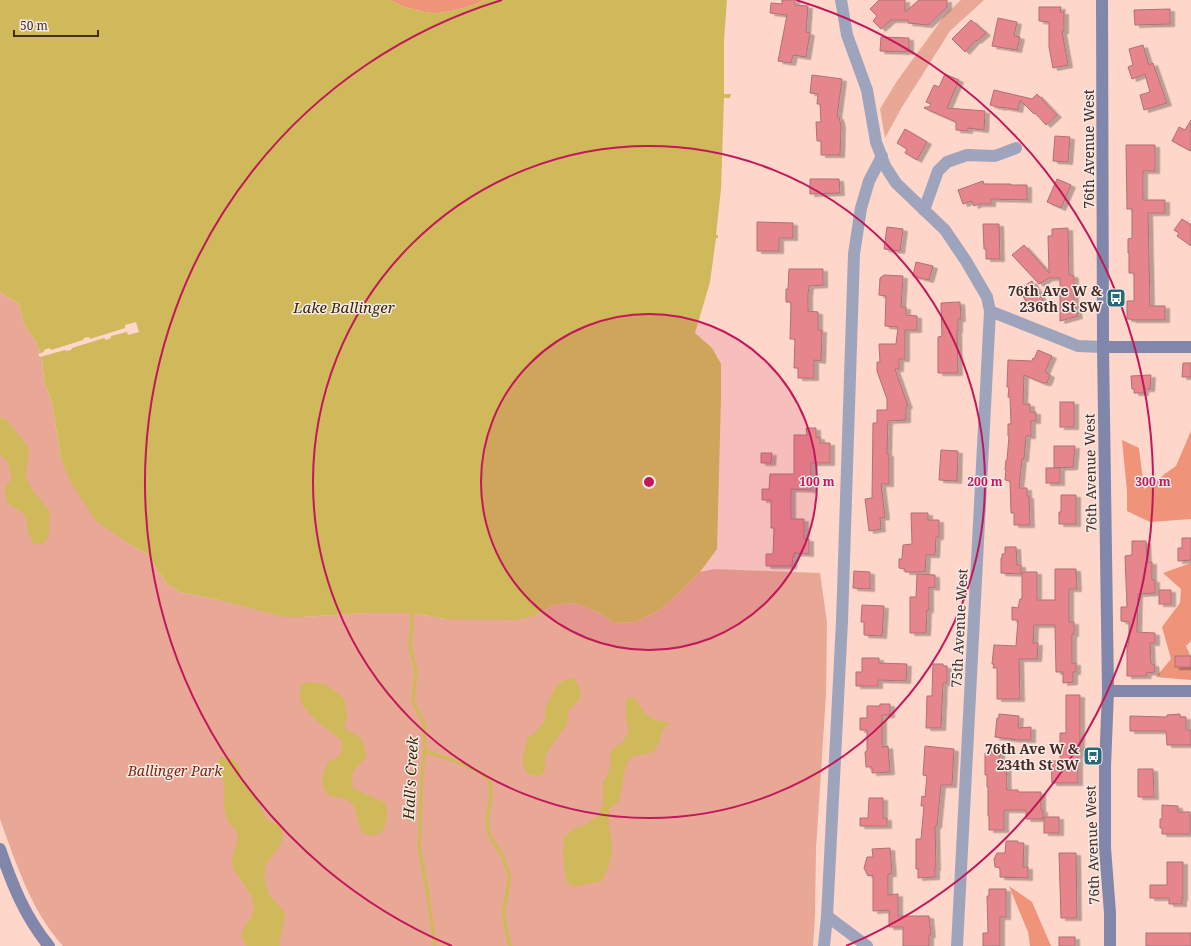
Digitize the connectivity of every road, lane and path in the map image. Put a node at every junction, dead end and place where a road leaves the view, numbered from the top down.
1 (841, 0) edge
2 (1102, 0) edge
3 (1016, 148) dead end
4 (882, 156) junction
5 (924, 210) junction
6 (990, 311) junction
7 (1103, 347) junction
8 (1191, 347) edge
9 (1108, 691) junction
10 (1191, 691) edge
11 (0, 849) edge
12 (827, 916) junction
13 (49, 946) edge
14 (824, 946) edge
15 (867, 946) edge
16 (957, 946) edge
17 (1110, 946) edge

1 - 4 street, 75th Avenue West
2 - 7 street, 76th Avenue West
3 - 5 street
4 - 5 street, 75th Avenue West
4 - 12 street
5 - 6 street, 75th Avenue West
6 - 7 street
6 - 16 street, 75th Avenue West
7 - 8 street
7 - 9 street, 76th Avenue West
9 - 10 street
9 - 17 street, 76th Avenue West
11 - 13 street
12 - 14 street
12 - 15 street

